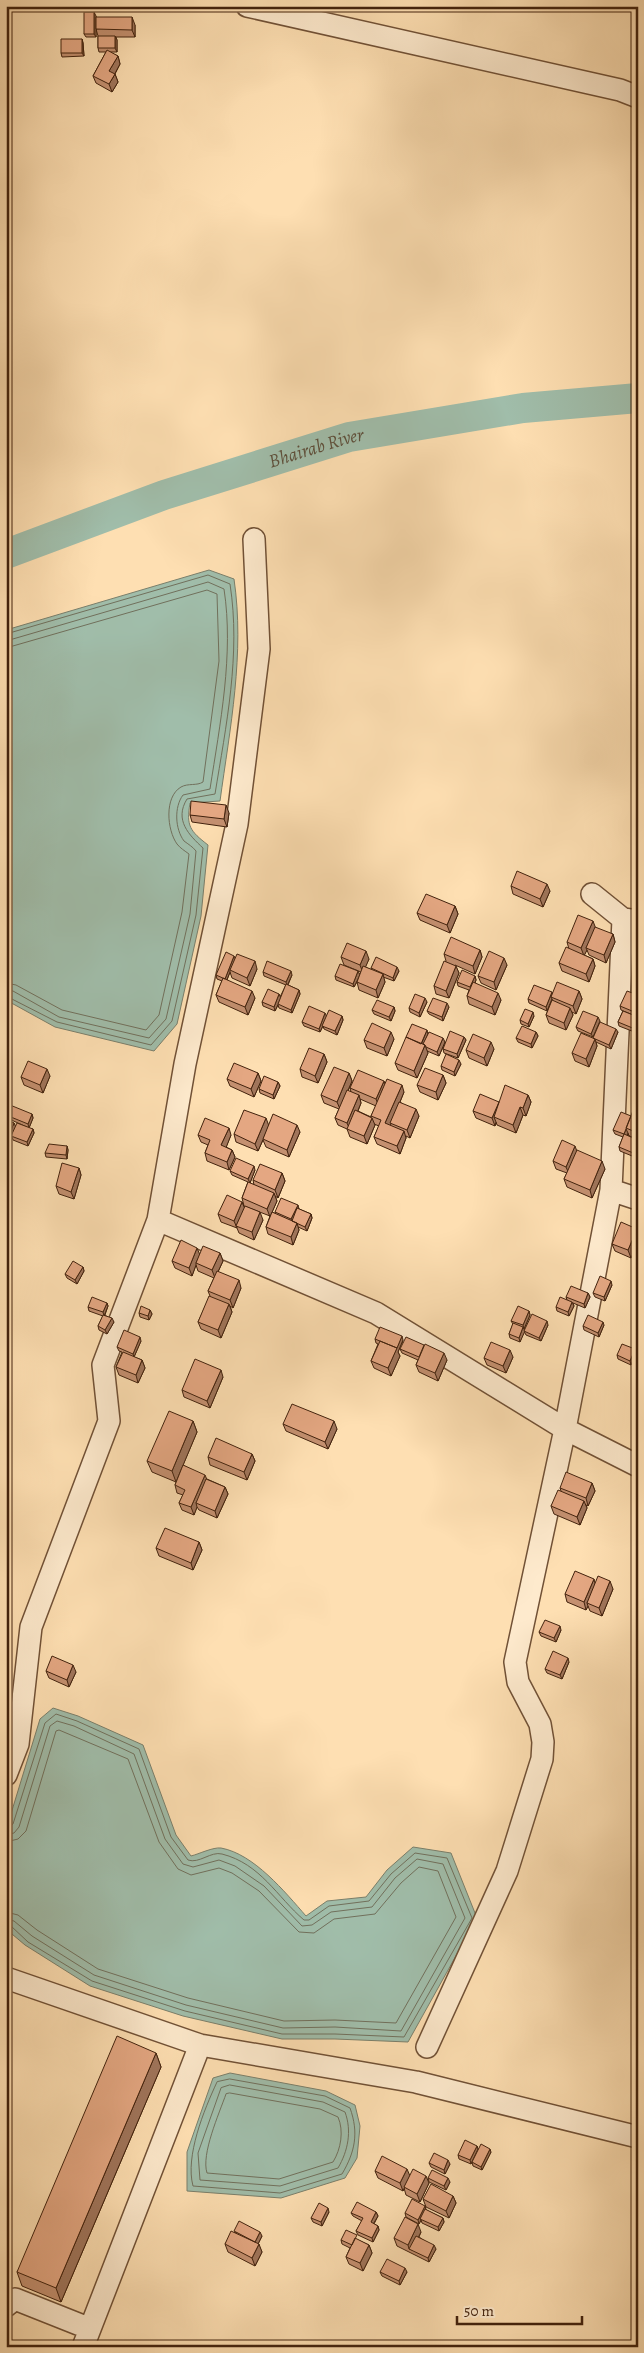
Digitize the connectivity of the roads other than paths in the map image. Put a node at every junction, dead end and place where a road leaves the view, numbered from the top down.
1 (246, 6) edge
2 (638, 98) edge
3 (254, 539) dead end
4 (592, 894) dead end
5 (631, 920) edge
6 (611, 1190) junction
7 (638, 1199) edge
8 (158, 1220) junction
9 (565, 1429) junction
10 (638, 1466) edge
11 (6, 1775) edge
12 (6, 1978) edge
13 (200, 2045) junction
14 (427, 2047) dead end
15 (638, 2137) edge
16 (6, 2306) edge
17 (83, 2336) edge

1 - 2 street
3 - 8 street
4 - 5 street
5 - 6 street
6 - 7 street
6 - 9 street
8 - 9 street
8 - 11 street
9 - 10 street
9 - 14 street
12 - 13 street
13 - 15 street
13 - 17 street
16 - 17 street

